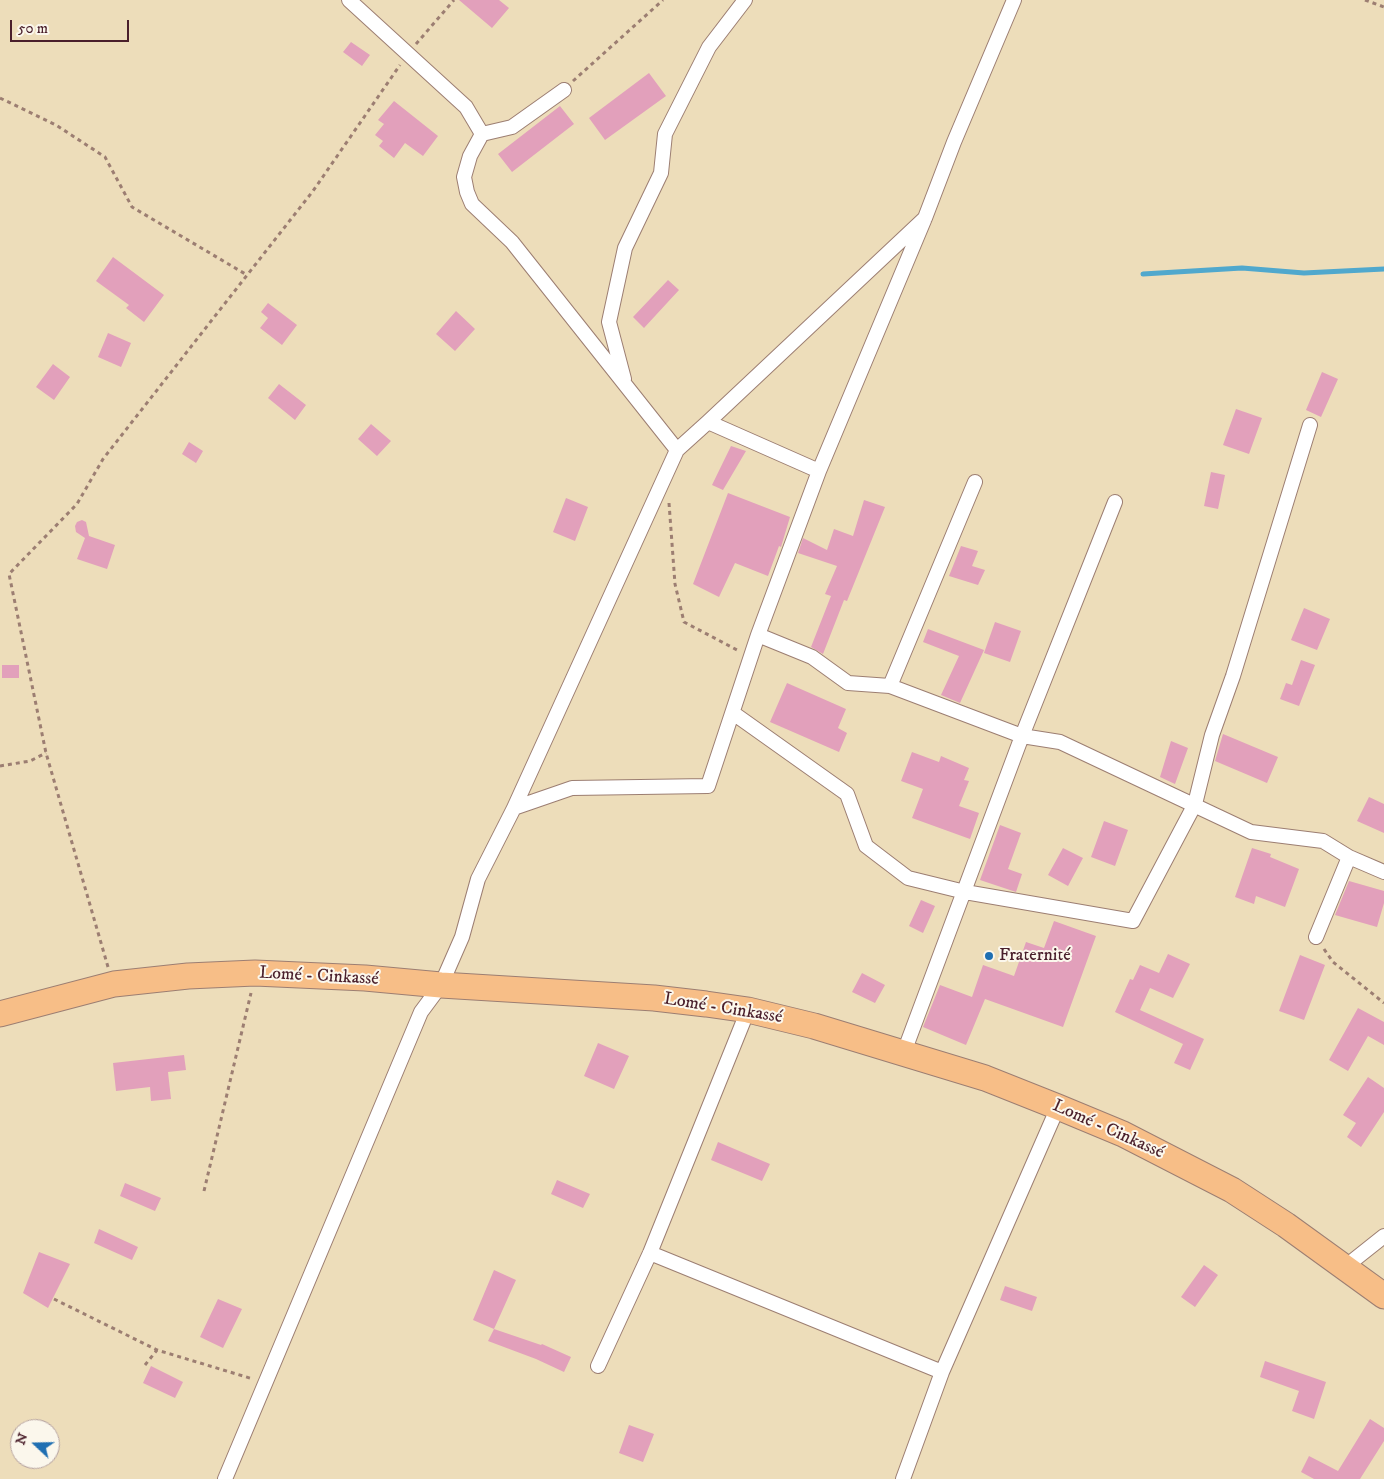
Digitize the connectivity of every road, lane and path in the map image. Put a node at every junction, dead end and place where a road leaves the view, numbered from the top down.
1 (348, 0) edge
2 (454, 0) edge
3 (663, 0) edge
4 (745, 0) edge
5 (1014, 0) edge
6 (1364, 0) edge
7 (1384, 7) edge
8 (408, 53) junction
9 (564, 90) joint
10 (0, 98) edge
11 (482, 134) junction
12 (925, 218) junction
13 (246, 276) junction
14 (626, 384) junction
15 (708, 422) junction
16 (1310, 425) dead end
17 (677, 450) junction
18 (819, 471) junction
19 (666, 474) junction
20 (975, 482) dead end
21 (1115, 502) dead end
22 (758, 635) junction
23 (751, 657) junction
24 (890, 686) junction
25 (733, 713) junction
26 (1022, 736) junction
27 (46, 753) junction
28 (0, 766) edge
29 (1195, 804) junction
30 (514, 808) junction
31 (1349, 857) junction
32 (1384, 872) edge
33 (965, 892) junction
34 (1316, 938) joint
35 (256, 973) junction
36 (114, 984) junction
37 (441, 985) junction
38 (1384, 1003) edge
39 (748, 1010) junction
40 (0, 1014) edge
41 (904, 1052) junction
42 (1058, 1107) junction
43 (204, 1190) dead end
44 (1384, 1236) edge
45 (650, 1253) junction
46 (1345, 1267) junction
47 (1384, 1296) edge
48 (54, 1299) dead end
49 (157, 1350) junction
50 (145, 1365) dead end
51 (598, 1366) dead end
52 (942, 1372) junction
53 (265, 1383) junction
54 (225, 1479) edge
55 (903, 1479) edge

1 - 8 street
2 - 8 path
3 - 9 path
4 - 14 street
5 - 12 street
6 - 7 path
8 - 11 street
8 - 13 path
9 - 11 street
10 - 13 path
11 - 14 street
12 - 15 street
12 - 18 street
13 - 27 path
14 - 17 street
15 - 17 street
15 - 18 street
16 - 29 street
17 - 19 street
18 - 22 street
19 - 23 path
19 - 30 street
20 - 24 street
21 - 26 street
22 - 23 street
22 - 24 street
23 - 25 street
24 - 26 street
25 - 30 street
25 - 33 street
26 - 29 street
26 - 33 street
27 - 28 path
27 - 36 path
29 - 31 street
29 - 33 street
30 - 37 street
31 - 32 street
31 - 34 street
33 - 41 street
34 - 38 path
35 - 36 highway, Lomé - Cinkassé
35 - 37 highway, Lomé - Cinkassé
35 - 43 path
36 - 40 highway, Lomé - Cinkassé
37 - 39 highway, Lomé - Cinkassé
37 - 53 street
39 - 41 highway, Lomé - Cinkassé
39 - 45 street
41 - 42 highway, Lomé - Cinkassé
42 - 46 highway, Lomé - Cinkassé
42 - 52 street
44 - 46 street
45 - 51 street
45 - 52 street
46 - 47 highway, Lomé - Cinkassé
48 - 49 path
49 - 50 path
49 - 53 path
52 - 55 street
53 - 54 street

